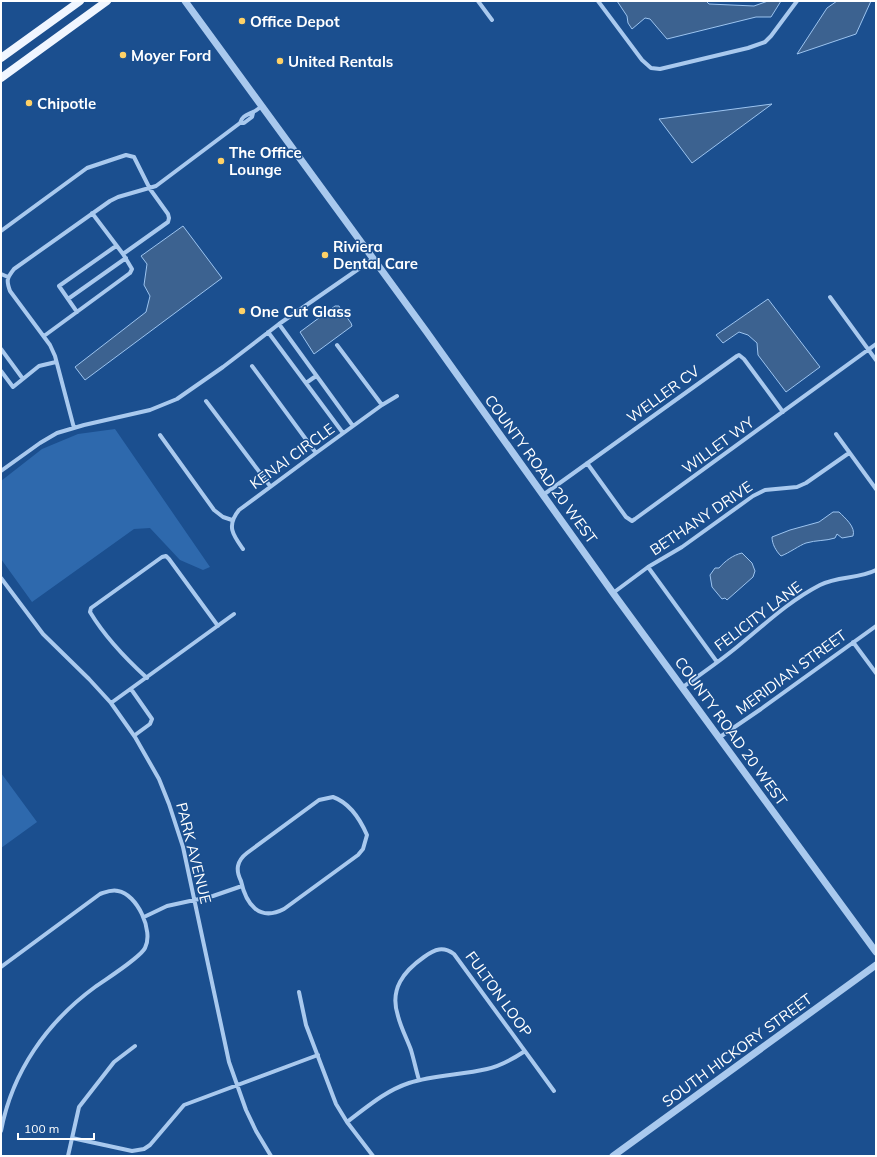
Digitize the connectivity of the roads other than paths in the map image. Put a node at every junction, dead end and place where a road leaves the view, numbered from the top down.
1 (80, 1) edge
2 (107, 1) edge
3 (185, 1) edge
4 (478, 1) edge
5 (598, 1) edge
6 (797, 1) edge
7 (492, 20) dead end
8 (1, 58) edge
9 (1, 78) edge
10 (262, 106) junction
11 (150, 189) junction
12 (92, 213) junction
13 (1, 231) edge
14 (116, 246) junction
15 (124, 256) junction
16 (373, 259) junction
17 (1, 274) edge
18 (8, 277) junction
19 (830, 297) dead end
20 (68, 299) junction
21 (77, 312) junction
22 (279, 324) junction
23 (268, 332) junction
24 (44, 336) junction
25 (876, 344) edge
26 (337, 345) dead end
27 (1, 349) edge
28 (868, 349) junction
29 (876, 360) edge
30 (56, 362) junction
31 (252, 366) dead end
32 (1, 371) edge
33 (316, 376) junction
34 (23, 379) junction
35 (306, 384) junction
36 (397, 396) dead end
37 (206, 400) dead end
38 (382, 405) junction
39 (783, 412) junction
40 (353, 426) junction
41 (74, 428) junction
42 (343, 433) junction
43 (836, 434) dead end
44 (160, 435) dead end
45 (316, 452) junction
46 (849, 453) junction
47 (587, 463) junction
48 (1, 470) edge
49 (270, 486) junction
50 (876, 489) edge
51 (543, 495) junction
52 (232, 520) junction
53 (243, 549) dead end
54 (648, 567) junction
55 (876, 570) edge
56 (1, 578) edge
57 (613, 593) junction
58 (234, 614) dead end
59 (218, 626) junction
60 (876, 626) edge
61 (853, 642) junction
62 (717, 662) junction
63 (876, 673) edge
64 (146, 678) junction
65 (683, 687) junction
66 (131, 689) junction
67 (111, 703) junction
68 (134, 735) junction
69 (720, 737) junction
70 (335, 791) dead end
71 (334, 797) junction
72 (242, 886) junction
73 (194, 900) junction
74 (264, 913) junction
75 (144, 917) junction
76 (263, 918) dead end
77 (876, 952) edge
78 (876, 965) edge
79 (1, 967) edge
80 (299, 992) dead end
81 (135, 1046) dead end
82 (525, 1051) junction
83 (318, 1055) junction
84 (419, 1080) junction
85 (236, 1085) junction
86 (554, 1091) dead end
87 (347, 1122) junction
88 (1, 1131) edge
89 (72, 1138) junction
90 (68, 1156) edge
91 (271, 1156) edge
92 (373, 1156) edge
93 (613, 1156) edge

1 - 8 main road
2 - 9 main road
3 - 10 street, COUNTY ROAD 20 WEST
4 - 7 street
5 - 6 street
10 - 11 street
10 - 16 street, COUNTY ROAD 20 WEST
11 - 12 street
11 - 13 street
11 - 15 street
12 - 14 street
12 - 18 street
14 - 15 street
14 - 20 street
15 - 20 street
15 - 21 street
16 - 22 street
16 - 51 street, COUNTY ROAD 20 WEST
17 - 18 street
18 - 24 street
19 - 28 street
20 - 21 street
21 - 24 street
22 - 23 street
22 - 33 street
23 - 35 street
23 - 41 street
24 - 30 street
25 - 28 street, WILLET WY
26 - 38 street
27 - 34 street
28 - 29 street
28 - 39 street, WILLET WY
30 - 34 street
30 - 41 street
31 - 45 street
32 - 34 street
33 - 35 street
33 - 40 street
35 - 42 street
36 - 38 street, KENAI CIRCLE
37 - 49 street
38 - 40 street, KENAI CIRCLE
39 - 47 street, WELLER CV
39 - 47 street, WILLET WY
40 - 42 street, KENAI CIRCLE
41 - 48 street
42 - 45 street, KENAI CIRCLE
43 - 46 street
44 - 52 street
45 - 49 street, KENAI CIRCLE
46 - 50 street
46 - 54 street, BETHANY DRIVE
47 - 51 street, WELLER CV
49 - 52 street, KENAI CIRCLE
51 - 57 street, COUNTY ROAD 20 WEST
52 - 53 street
54 - 57 street, BETHANY DRIVE
54 - 62 street
55 - 62 street, FELICITY LANE
56 - 67 street, PARK AVENUE
57 - 65 street, COUNTY ROAD 20 WEST
58 - 59 street
59 - 64 street
59 - 64 street
60 - 61 street, MERIDIAN STREET
61 - 63 street
61 - 69 street, MERIDIAN STREET
62 - 65 street, FELICITY LANE
64 - 66 street
65 - 69 street, COUNTY ROAD 20 WEST
66 - 67 street
66 - 68 street
67 - 68 street, PARK AVENUE
68 - 73 street, PARK AVENUE
69 - 77 street, COUNTY ROAD 20 WEST
70 - 71 street
71 - 72 street
71 - 74 street
72 - 73 street
72 - 74 street
73 - 75 street
73 - 85 street, PARK AVENUE
74 - 76 street
75 - 79 street
75 - 88 street
78 - 93 street, SOUTH HICKORY STREET
80 - 83 street
81 - 89 street
82 - 84 street
82 - 84 street, FULTON LOOP
82 - 86 street, FULTON LOOP
83 - 85 street
83 - 87 street
84 - 87 street
85 - 89 street
85 - 91 street, PARK AVENUE
87 - 92 street
89 - 90 street

